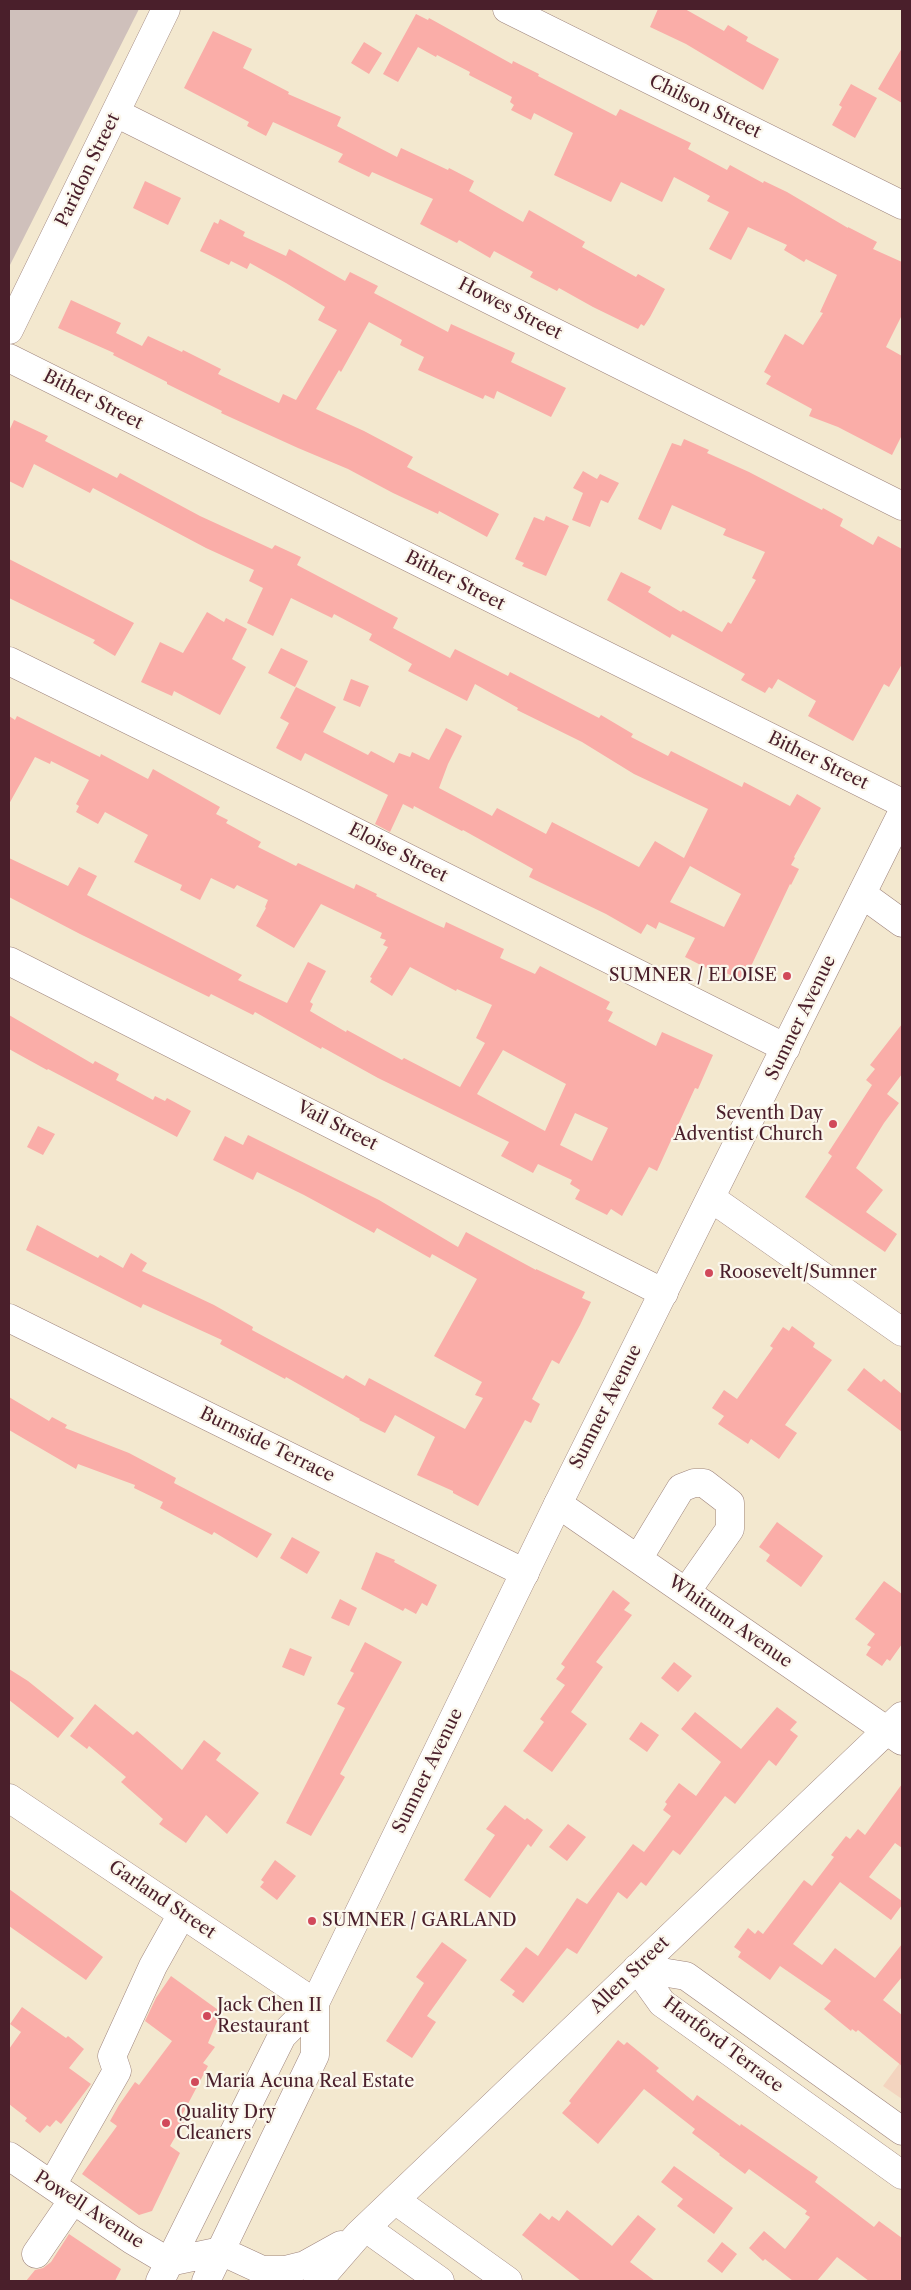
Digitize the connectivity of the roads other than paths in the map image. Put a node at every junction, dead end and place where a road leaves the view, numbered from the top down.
1 (166, 9) edge
2 (507, 9) edge
3 (116, 113) junction
4 (902, 205) edge
5 (9, 330) edge
6 (9, 358) edge
7 (902, 506) edge
8 (9, 662) edge
9 (902, 803) edge
10 (902, 813) edge
11 (862, 894) junction
12 (902, 923) edge
13 (9, 961) edge
14 (786, 1048) junction
15 (712, 1198) junction
16 (664, 1293) junction
17 (9, 1318) edge
18 (902, 1332) edge
19 (558, 1504) junction
20 (638, 1559) junction
21 (525, 1573) junction
22 (686, 1592) junction
23 (897, 1729) edge
24 (9, 1798) edge
25 (182, 1914) junction
26 (637, 1968) junction
27 (315, 2003) junction
28 (902, 2131) edge
29 (9, 2156) edge
30 (902, 2175) edge
31 (62, 2193) junction
32 (395, 2200) junction
33 (362, 2231) junction
34 (221, 2251) junction
35 (36, 2254) dead end
36 (170, 2275) edge
37 (206, 2281) edge
38 (318, 2281) edge
39 (440, 2281) edge
40 (508, 2281) edge

1 - 3 street, Paridon Street
2 - 4 street, Chilson Street
3 - 5 street, Paridon Street
3 - 7 street, Howes Street
6 - 9 street, Bither Street
8 - 14 street, Eloise Street
10 - 11 street, Sumner Avenue
11 - 12 street
11 - 14 street, Sumner Avenue
13 - 16 street, Vail Street
14 - 15 street, Sumner Avenue
15 - 16 street, Sumner Avenue
15 - 18 street
16 - 19 street, Sumner Avenue
17 - 21 street, Burnside Terrace
19 - 20 street, Whittum Avenue
19 - 21 street, Sumner Avenue
20 - 22 street, Whittum Avenue
20 - 22 street
21 - 27 street, Sumner Avenue
22 - 23 street, Whittum Avenue
23 - 26 street, Allen Street
24 - 25 street, Garland Street
25 - 27 street, Garland Street
25 - 31 street
26 - 28 street, Hartford Terrace
26 - 30 street, Hartford Terrace
26 - 32 street, Allen Street
27 - 34 street, Sumner Avenue
27 - 36 street, Sumner Avenue
29 - 31 street, Powell Avenue
31 - 35 street
31 - 36 street, Powell Avenue
32 - 33 street, Allen Street
32 - 40 street
33 - 34 street, Allen Street
33 - 38 street, Allen Street
33 - 39 street
34 - 36 street
34 - 37 street, Sumner Avenue

